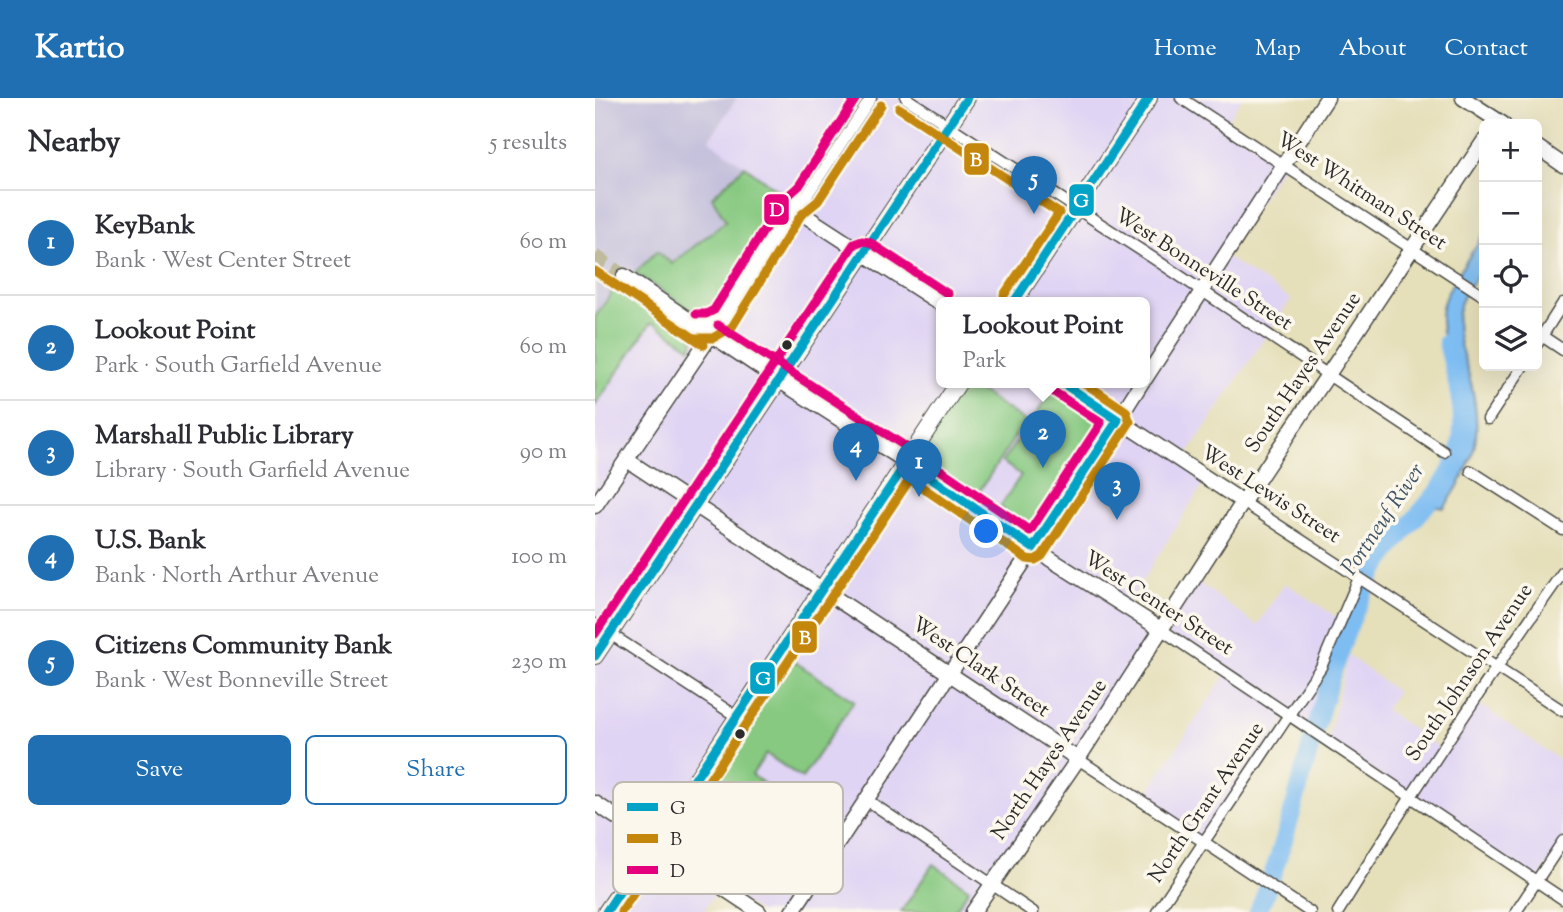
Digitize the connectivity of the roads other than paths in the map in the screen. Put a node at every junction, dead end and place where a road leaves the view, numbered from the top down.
1 (871, 98) edge
2 (906, 98) edge
3 (967, 98) edge
4 (1149, 98) edge
5 (1181, 98) edge
6 (1327, 98) edge
7 (1463, 98) edge
8 (1493, 119) edge
9 (949, 126) junction
10 (1479, 148) edge
11 (1542, 150) edge
12 (1284, 164) junction
13 (1563, 165) edge
14 (792, 207) junction
15 (1076, 210) junction
16 (1412, 248) junction
17 (863, 253) junction
18 (624, 276) tunnel mouth
19 (1202, 291) junction
20 (1479, 293) edge
21 (1017, 297) edge
22 (936, 301) edge
23 (1563, 303) edge
24 (722, 320) junction
25 (696, 326) junction
26 (1542, 333) edge
27 (711, 335) junction
28 (1542, 339) edge
29 (730, 348) junction
30 (1563, 350) edge
31 (1150, 369) edge
32 (1520, 371) edge
33 (1327, 376) junction
34 (777, 379) junction
35 (955, 388) edge
36 (1070, 388) edge
37 (1138, 388) edge
38 (1488, 419) dead end
39 (1118, 420) junction
40 (1444, 452) dead end
41 (627, 460) junction
42 (907, 462) junction
43 (1471, 471) dead end
44 (1243, 502) junction
45 (595, 506) edge
46 (696, 506) junction
47 (1563, 530) edge
48 (1033, 548) junction
49 (1563, 572) edge
50 (1359, 578) junction
51 (822, 589) junction
52 (602, 629) edge
53 (1161, 630) junction
54 (595, 656) edge
55 (1495, 667) junction
56 (951, 674) junction
57 (1563, 711) edge
58 (1289, 714) junction
59 (736, 716) junction
60 (1078, 759) junction
61 (693, 782) edge
62 (1410, 796) junction
63 (867, 800) junction
64 (595, 803) edge
65 (613, 815) edge
66 (843, 836) edge
67 (1563, 841) edge
68 (1204, 842) junction
69 (1537, 881) junction
70 (992, 885) junction
71 (619, 894) edge
72 (732, 894) edge
73 (804, 894) edge
74 (1563, 899) edge
75 (606, 912) edge
76 (759, 912) edge
77 (792, 912) edge
78 (973, 912) edge
79 (1033, 912) edge
80 (1157, 912) edge
81 (1310, 912) edge
82 (1338, 912) edge
83 (1517, 912) edge

1 - 14 street
2 - 9 street, West Bonneville Street
3 - 9 main road
4 - 15 main road
5 - 12 street, West Whitman Street
6 - 12 street
7 - 8 street
9 - 15 street, West Bonneville Street
9 - 17 main road
10 - 16 street, South Hayes Avenue
11 - 13 street
12 - 16 street, West Whitman Street
12 - 19 street
14 - 17 street
14 - 24 street
15 - 19 street, West Bonneville Street
15 - 21 main road
16 - 20 street, West Whitman Street
16 - 33 street, South Hayes Avenue
17 - 22 street
17 - 34 main road
18 - 25 street, West Center Street
19 - 31 street
19 - 33 street, West Bonneville Street
23 - 26 street
24 - 25 street
24 - 29 street
25 - 27 street, West Center Street
27 - 29 street, West Center Street
27 - 41 street
28 - 30 street
29 - 34 street, West Center Street
32 - 38 street
33 - 40 street, West Bonneville Street
33 - 44 street, South Hayes Avenue
34 - 42 street, West Center Street
34 - 46 main road
35 - 42 main road
36 - 39 street, West Lewis Street
37 - 39 street
39 - 44 street, West Lewis Street
39 - 48 street
41 - 45 street
41 - 46 street, West Clark Street
42 - 48 street, West Center Street
42 - 51 main road
43 - 47 street
44 - 50 street, West Lewis Street
44 - 53 street, South Hayes Avenue
46 - 51 street, West Clark Street
46 - 52 main road
48 - 53 street, West Center Street
48 - 56 street
49 - 55 street, South Johnson Avenue
50 - 55 street, West Lewis Street
50 - 58 street, North Grant Avenue
51 - 56 street, West Clark Street
51 - 59 main road
52 - 54 main road
52 - 59 street
53 - 58 street, West Center Street
53 - 60 street, North Hayes Avenue
55 - 57 street, West Lewis Street
55 - 62 street, South Johnson Avenue
56 - 60 street, West Clark Street
56 - 63 street
58 - 62 street, West Center Street
58 - 68 street, North Grant Avenue
59 - 61 main road
60 - 68 street, West Clark Street
60 - 70 street, North Hayes Avenue
62 - 69 street, West Center Street
62 - 82 street, South Johnson Avenue
63 - 66 street
63 - 70 street
64 - 65 street
67 - 69 street
68 - 80 street, North Grant Avenue
68 - 81 street, West Clark Street
69 - 74 street, West Center Street
69 - 83 street
70 - 78 street, North Hayes Avenue
70 - 79 street
71 - 75 main road
72 - 76 street
73 - 77 street

